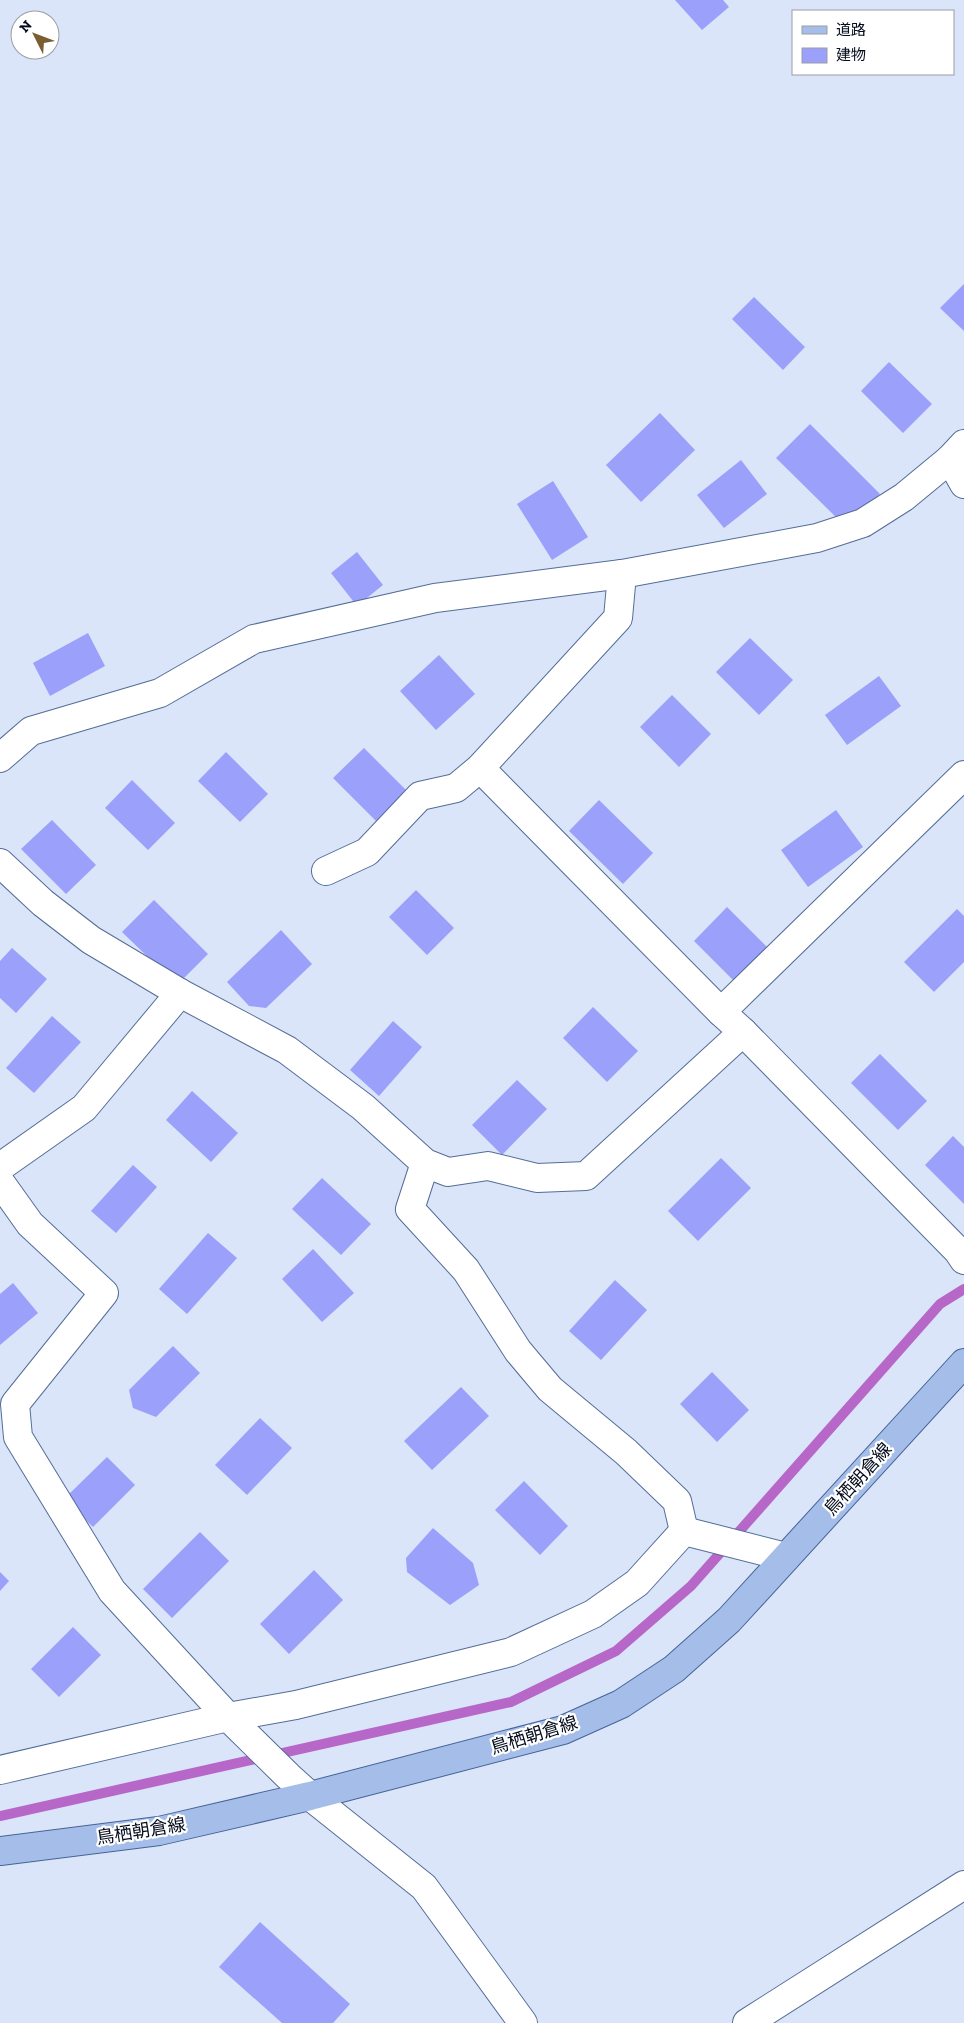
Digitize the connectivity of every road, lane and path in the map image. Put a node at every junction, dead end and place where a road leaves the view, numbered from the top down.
1 (957, 452) edge
2 (964, 484) edge
3 (622, 574) junction
4 (0, 758) edge
5 (480, 768) junction
6 (964, 775) edge
7 (0, 863) edge
8 (326, 871) dead end
9 (180, 993) junction
10 (721, 1012) junction
11 (743, 1032) junction
12 (425, 1163) junction
13 (0, 1167) edge
14 (0, 1182) edge
15 (961, 1256) edge
16 (964, 1363) edge
17 (684, 1531) junction
18 (786, 1557) junction
19 (228, 1717) junction
20 (0, 1770) edge
21 (310, 1796) junction
22 (0, 1851) edge
23 (964, 1885) edge
24 (778, 2015) edge
25 (523, 2023) edge
26 (747, 2023) edge

1 - 2 street
1 - 3 street
3 - 4 street
3 - 5 street
5 - 8 street
5 - 10 street
6 - 10 street
7 - 9 street
9 - 12 street
9 - 13 street
10 - 11 street
11 - 12 street
11 - 15 street
12 - 17 street
14 - 19 street
16 - 18 main road, 鳥栖朝倉線
17 - 18 street
17 - 19 street
18 - 21 main road, 鳥栖朝倉線
19 - 20 street
19 - 21 street
21 - 22 main road, 鳥栖朝倉線
21 - 25 street
23 - 24 street
24 - 26 street

